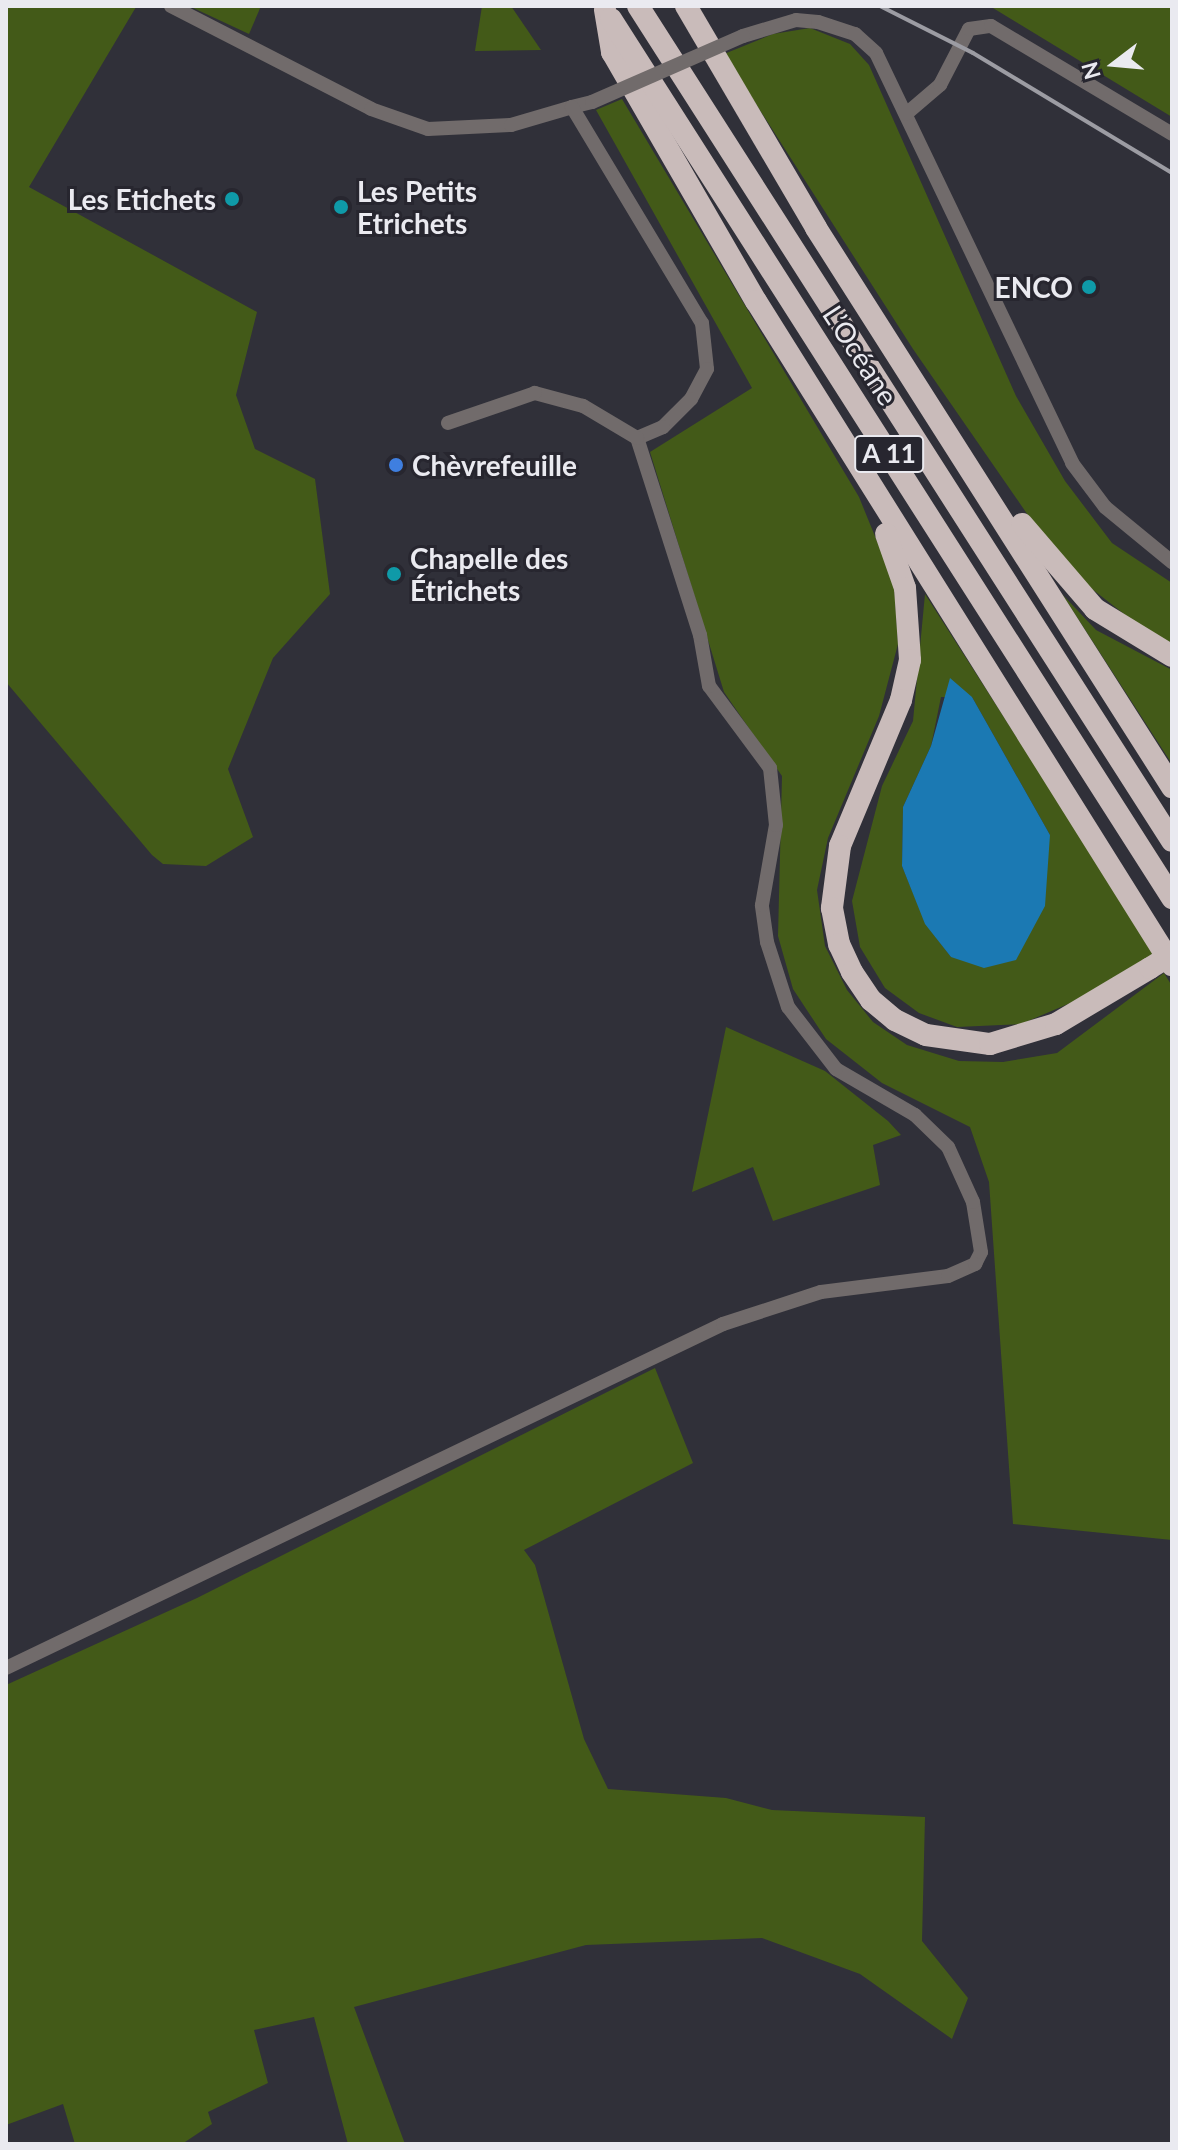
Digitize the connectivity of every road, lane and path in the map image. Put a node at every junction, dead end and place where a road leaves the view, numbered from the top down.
1 (171, 6) edge
2 (638, 6) edge
3 (686, 6) edge
4 (604, 8) edge
5 (572, 107) junction
6 (906, 114) junction
7 (1172, 134) edge
8 (909, 375) junction
9 (448, 423) dead end
10 (637, 438) junction
11 (881, 506) junction
12 (1172, 562) edge
13 (1172, 656) edge
14 (1172, 787) edge
15 (1172, 841) edge
16 (1172, 898) edge
17 (1172, 954) edge
18 (1161, 967) edge
19 (6, 1668) edge

1 - 5 street
2 - 15 highway, L’Océane / A 11
3 - 8 highway
4 - 11 highway
4 - 16 highway, L’Océane / A 11
5 - 6 street, bridge
5 - 10 street
6 - 7 street
6 - 12 street
8 - 13 highway
8 - 14 highway
9 - 10 street
10 - 19 street
11 - 18 highway
11 - 18 highway
17 - 18 highway, bridge

